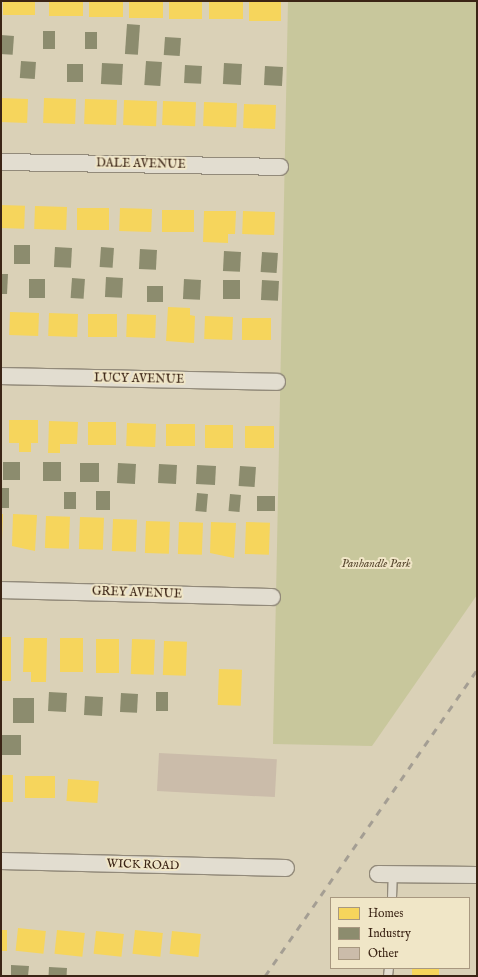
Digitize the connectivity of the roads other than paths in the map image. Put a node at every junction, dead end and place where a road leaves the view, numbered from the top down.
1 (1, 162) edge
2 (280, 167) dead end
3 (1, 376) edge
4 (277, 382) dead end
5 (1, 590) edge
6 (272, 597) dead end
7 (1, 861) edge
8 (286, 868) dead end
9 (385, 874) joint
10 (477, 875) edge
11 (392, 897) edge

1 - 2 street, DALE AVENUE
3 - 4 street, LUCY AVENUE
5 - 6 street, GREY AVENUE
7 - 8 street, WICK ROAD
9 - 10 street
9 - 11 lane

